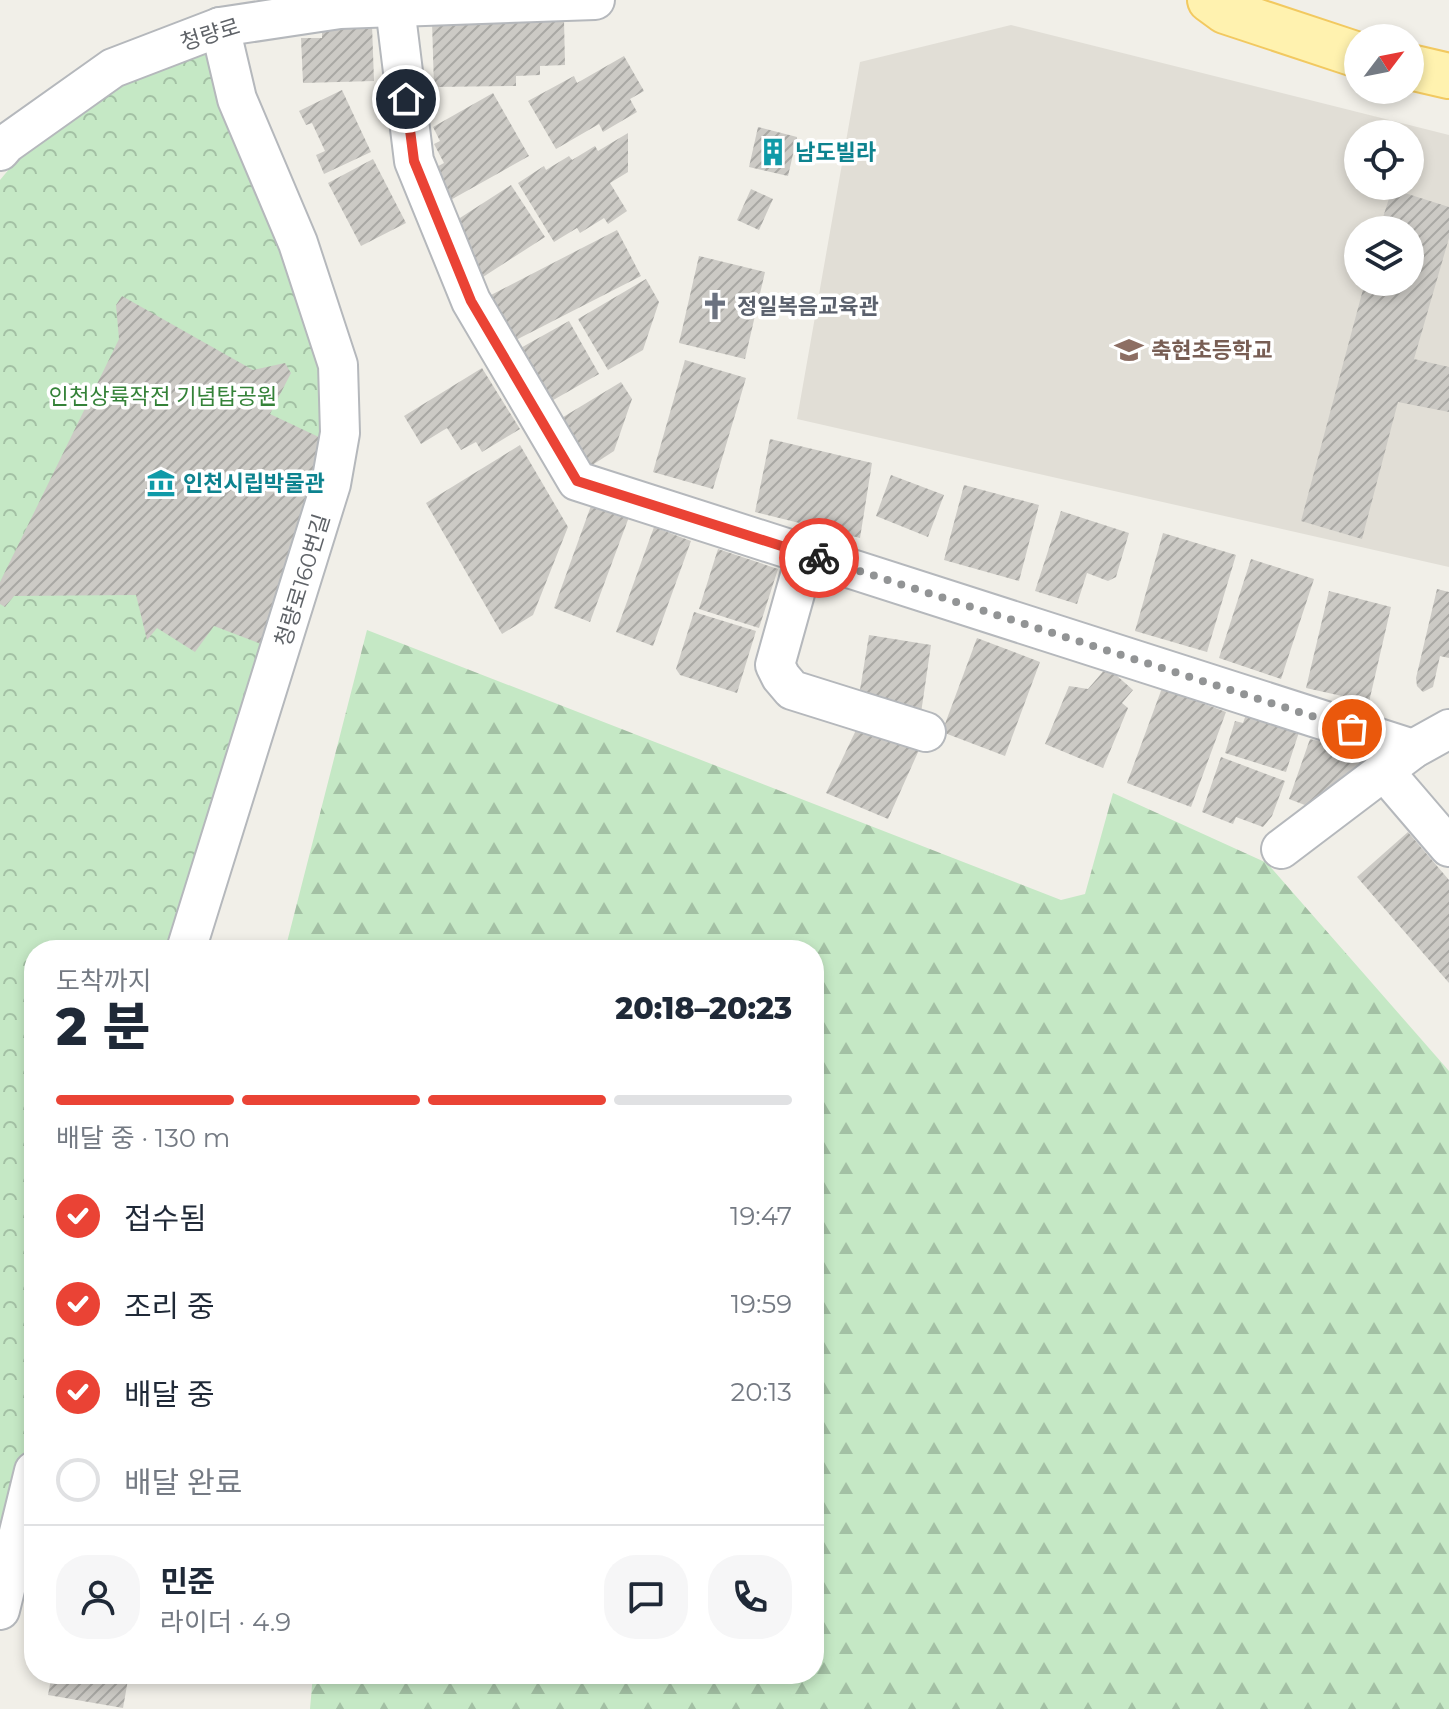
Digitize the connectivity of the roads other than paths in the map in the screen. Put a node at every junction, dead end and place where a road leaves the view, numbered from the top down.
1 (595, 0) edge
2 (1210, 0) edge
3 (488, 2) edge
4 (395, 7) junction
5 (220, 27) junction
6 (1344, 50) edge
7 (1424, 70) edge
8 (1449, 76) edge
9 (2, 143) edge
10 (806, 554) junction
11 (1449, 729) edge
12 (926, 732) dead end
13 (1398, 760) junction
14 (1449, 847) edge
15 (1281, 849) dead end
16 (189, 940) edge
17 (24, 1512) edge
18 (0, 1610) edge

1 - 3 street, 청량로
2 - 6 main road
3 - 4 street, 청량로
4 - 5 street, 청량로
4 - 10 street
5 - 9 street, 청량로
5 - 16 street, 청량로160번길
7 - 8 main road
10 - 12 street
10 - 13 street
11 - 13 street
13 - 14 street
13 - 15 street
17 - 18 street

